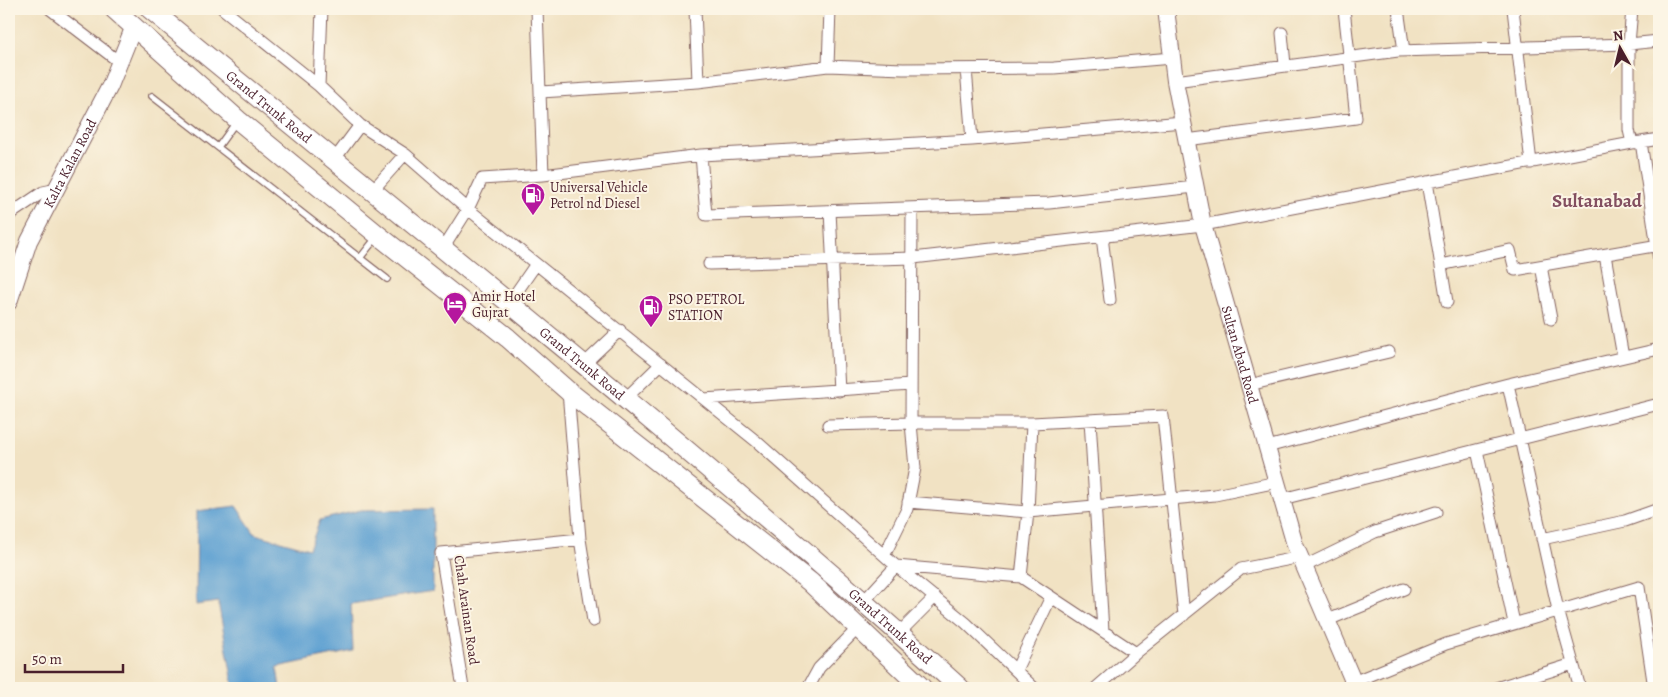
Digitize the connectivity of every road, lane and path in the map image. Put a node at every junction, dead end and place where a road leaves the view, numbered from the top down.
1 (114, 9) edge
2 (150, 9) edge
3 (223, 9) edge
4 (322, 9) edge
5 (537, 9) edge
6 (695, 9) edge
7 (830, 9) edge
8 (1166, 9) edge
9 (1344, 9) edge
10 (1398, 9) edge
11 (1513, 9) edge
12 (1632, 9) edge
13 (57, 11) edge
14 (134, 26) junction
15 (1282, 33) dead end
16 (1659, 41) edge
17 (1629, 44) junction
18 (1518, 47) junction
19 (1404, 51) junction
20 (1351, 56) junction
21 (1172, 58) junction
22 (118, 61) junction
23 (1284, 64) junction
24 (828, 66) junction
25 (966, 69) junction
26 (1174, 81) junction
27 (698, 82) junction
28 (319, 86) junction
29 (541, 92) junction
30 (255, 95) junction
31 (152, 96) dead end
32 (238, 120) junction
33 (1182, 122) junction
34 (360, 125) junction
35 (1659, 139) edge
36 (972, 140) junction
37 (1186, 140) junction
38 (1637, 142) junction
39 (218, 147) junction
40 (405, 154) junction
41 (701, 155) junction
42 (334, 160) junction
43 (1531, 163) junction
44 (543, 175) junction
45 (1427, 182) junction
46 (1195, 187) junction
47 (57, 190) junction
48 (372, 191) junction
49 (912, 208) junction
50 (468, 209) junction
51 (830, 211) junction
52 (9, 215) edge
53 (1203, 225) junction
54 (378, 235) junction
55 (1102, 237) junction
56 (1658, 245) edge
57 (444, 247) junction
58 (1605, 255) junction
59 (360, 258) junction
60 (913, 258) junction
61 (1659, 260) edge
62 (831, 261) junction
63 (536, 264) junction
64 (709, 264) dead end
65 (1441, 265) junction
66 (1541, 266) junction
67 (387, 279) dead end
68 (1110, 300) dead end
69 (9, 302) edge
70 (1448, 302) dead end
71 (509, 303) junction
72 (1551, 319) dead end
73 (620, 330) junction
74 (1659, 349) edge
75 (1389, 352) dead end
76 (1624, 358) junction
77 (661, 364) junction
78 (584, 365) junction
79 (1508, 384) junction
80 (1249, 385) junction
81 (911, 386) junction
82 (568, 391) junction
83 (839, 391) junction
84 (704, 398) junction
85 (625, 399) junction
86 (1659, 404) edge
87 (1090, 420) junction
88 (911, 423) junction
89 (1032, 423) junction
90 (828, 425) dead end
91 (1520, 439) junction
92 (1267, 447) junction
93 (1477, 450) junction
94 (1277, 482) junction
95 (1172, 499) junction
96 (1282, 500) junction
97 (908, 502) junction
98 (1097, 506) junction
99 (1659, 509) edge
100 (1028, 512) junction
101 (1436, 512) dead end
102 (1542, 538) junction
103 (580, 539) junction
104 (885, 554) junction
105 (1303, 562) junction
106 (896, 566) junction
107 (1021, 577) junction
108 (1404, 589) dead end
109 (935, 597) junction
110 (1051, 597) junction
111 (864, 601) junction
112 (1558, 610) junction
113 (1184, 614) junction
114 (1328, 620) junction
115 (593, 621) dead end
116 (1514, 623) junction
117 (858, 628) junction
118 (1103, 631) junction
119 (901, 635) junction
120 (1136, 653) junction
121 (886, 654) junction
122 (1573, 664) junction
123 (1016, 670) junction
124 (1351, 686) edge
125 (463, 688) edge
126 (808, 688) edge
127 (922, 688) edge
128 (960, 688) edge
129 (1034, 688) edge
130 (1096, 688) edge
131 (1496, 688) edge
132 (1580, 688) edge
133 (1654, 688) edge

1 - 14 main road, Grand Trunk Road
2 - 30 main road, Grand Trunk Road
3 - 28 street
4 - 28 street
5 - 29 street
6 - 27 street
7 - 24 street
8 - 21 street, Sultan Abad Road
9 - 20 street
10 - 19 street
11 - 18 street
12 - 17 street
13 - 22 street
14 - 22 street, Kalra Kalan Road
14 - 32 main road, Grand Trunk Road
15 - 23 street
16 - 17 street
17 - 18 street
17 - 38 street
18 - 19 street
18 - 43 street
19 - 20 street
20 - 23 street
20 - 37 street
21 - 25 street
21 - 26 street, Sultan Abad Road
22 - 47 street, Kalra Kalan Road
23 - 26 street
24 - 25 street
24 - 27 street
25 - 36 street
26 - 33 street, Sultan Abad Road
27 - 29 street
28 - 34 street
29 - 44 street
30 - 32 main road
30 - 42 main road, Grand Trunk Road
31 - 39 lane
32 - 39 lane
32 - 54 main road, Grand Trunk Road
33 - 36 street
33 - 37 street, Sultan Abad Road
34 - 40 street
34 - 42 street
35 - 38 street
36 - 41 street
37 - 46 street, Sultan Abad Road
38 - 43 street
38 - 56 street
39 - 59 lane
40 - 48 street
40 - 50 street
41 - 44 street
41 - 51 street
42 - 48 main road, Grand Trunk Road
43 - 45 street
44 - 50 street
45 - 53 street
45 - 65 street
46 - 49 street
46 - 53 street, Sultan Abad Road
47 - 52 street
47 - 69 street, Kalra Kalan Road
48 - 57 main road, Grand Trunk Road
49 - 51 street
49 - 60 street
50 - 57 street
50 - 63 street
51 - 62 street
53 - 55 street
53 - 80 street, Sultan Abad Road
54 - 59 lane
54 - 82 main road, Grand Trunk Road
55 - 60 street
55 - 68 street
56 - 58 street
56 - 61 street
57 - 71 main road, Grand Trunk Road
58 - 66 street
58 - 76 street
59 - 67 lane
60 - 62 street
60 - 81 street
62 - 64 street
62 - 83 street
63 - 71 street
63 - 73 street
65 - 66 street
65 - 70 street
66 - 72 street
71 - 78 main road, Grand Trunk Road
73 - 77 street
73 - 78 street
74 - 76 street
75 - 80 street
76 - 79 street
77 - 84 street
77 - 85 street
78 - 85 main road, Grand Trunk Road
79 - 91 street
79 - 92 street
80 - 92 street, Sultan Abad Road
81 - 83 street
81 - 88 street
82 - 103 street
82 - 117 main road, Grand Trunk Road
83 - 84 street
84 - 104 street
85 - 111 main road, Grand Trunk Road
86 - 91 street
87 - 89 street
87 - 95 street
87 - 98 street
88 - 89 street
88 - 90 street
88 - 97 street
89 - 100 street
91 - 93 street
91 - 102 street
92 - 94 street, Sultan Abad Road
93 - 96 street
93 - 116 street
94 - 95 street
94 - 96 street, Sultan Abad Road
95 - 98 street
95 - 113 street
96 - 105 street, Sultan Abad Road
97 - 100 street
97 - 104 street
98 - 100 street
98 - 118 street
99 - 102 street
100 - 107 street
101 - 105 street
102 - 112 street
103 - 115 street
103 - 125 street, Chah Arainan Road
104 - 106 street
105 - 113 street
105 - 114 street, Sultan Abad Road
106 - 107 street
106 - 109 street
106 - 111 street
107 - 110 street
108 - 114 street
109 - 119 street
109 - 123 street
110 - 118 street
110 - 123 street
111 - 119 main road, Grand Trunk Road
112 - 116 street
112 - 122 street
112 - 133 street
113 - 120 street
114 - 124 street, Sultan Abad Road
116 - 124 street
117 - 121 main road, Grand Trunk Road
117 - 126 street
118 - 120 street
119 - 121 main road
119 - 128 main road, Grand Trunk Road
120 - 130 street
121 - 127 main road, Grand Trunk Road
122 - 131 street
122 - 132 street
123 - 129 street

